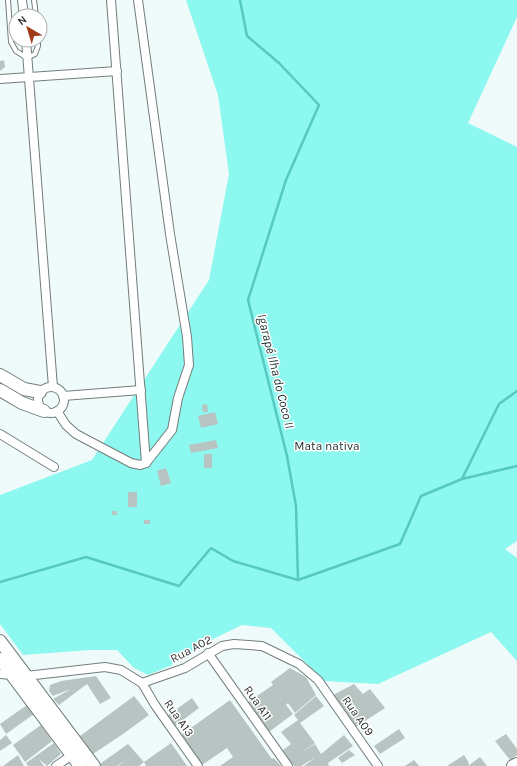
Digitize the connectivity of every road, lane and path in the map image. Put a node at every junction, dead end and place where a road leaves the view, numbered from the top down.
1 (8, 0) edge
2 (111, 0) edge
3 (138, 0) edge
4 (26, 48) edge
5 (37, 48) edge
6 (27, 58) junction
7 (117, 71) junction
8 (29, 77) junction
9 (0, 79) edge
10 (0, 375) edge
11 (53, 386) junction
12 (0, 390) edge
13 (141, 390) junction
14 (40, 392) junction
15 (63, 396) junction
16 (44, 411) junction
17 (57, 411) junction
18 (0, 434) edge
19 (146, 463) junction
20 (54, 467) dead end
21 (0, 641) edge
22 (208, 653) junction
23 (0, 658) edge
24 (6, 674) edge
25 (26, 676) junction
26 (318, 680) joint
27 (142, 683) junction
28 (72, 755) junction
29 (517, 764) edge
30 (56, 766) edge
31 (80, 766) edge
32 (94, 766) edge
33 (198, 766) edge
34 (288, 766) edge
35 (378, 766) edge
36 (514, 766) edge

1 - 6 lane
2 - 7 street
3 - 19 street
4 - 6 street
5 - 6 lane
6 - 8 street
7 - 8 street
7 - 13 street
8 - 9 street
8 - 11 street
10 - 14 street
11 - 14 street
11 - 15 street
12 - 16 street
13 - 15 street
13 - 19 street
14 - 16 street
15 - 17 street
16 - 17 street
17 - 19 street
18 - 20 street
21 - 25 street
22 - 26 street, Rua A02
22 - 27 street, Rua A02
22 - 34 street, Rua A11
23 - 24 street
24 - 25 street
24 - 28 street
25 - 27 street
25 - 32 street
26 - 35 street, Rua A09
27 - 33 street, Rua A13
28 - 30 street
28 - 31 street
29 - 36 street

